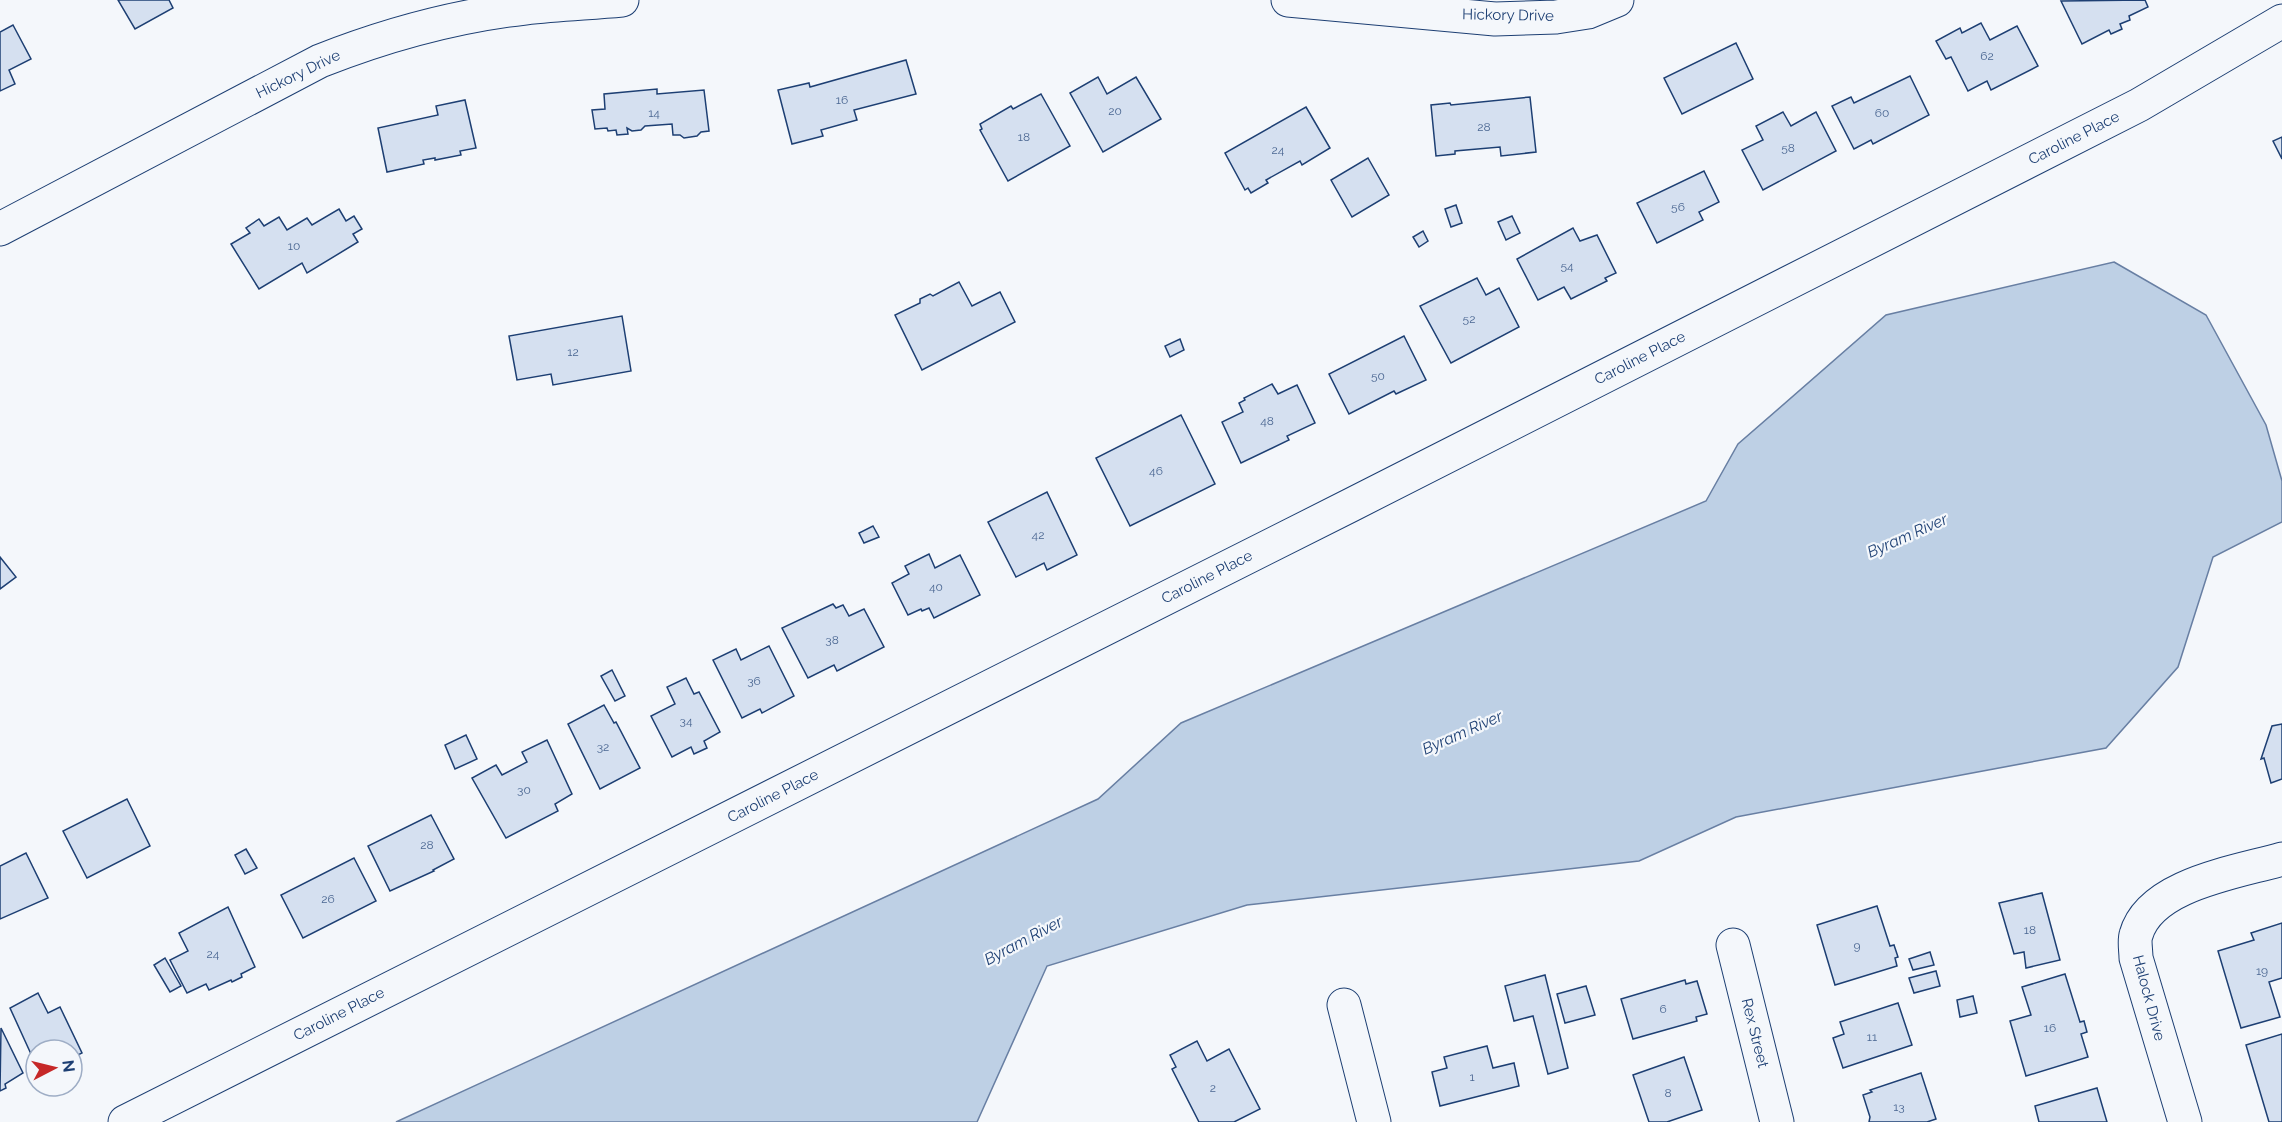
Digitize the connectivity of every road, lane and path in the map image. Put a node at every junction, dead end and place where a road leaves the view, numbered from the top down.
1 (622, 0) edge
2 (1288, 0) edge
3 (1617, 0) edge
4 (2282, 21) edge
5 (0, 229) edge
6 (2282, 859) edge
7 (1733, 945) dead end
8 (1344, 1005) dead end
9 (125, 1122) edge
10 (1374, 1122) edge
11 (1777, 1122) edge
12 (2185, 1122) edge

1 - 5 street, Hickory Drive
2 - 3 street, Hickory Drive
4 - 9 street, Caroline Place
6 - 12 street, Halock Drive
7 - 11 street, Rex Street
8 - 10 street

